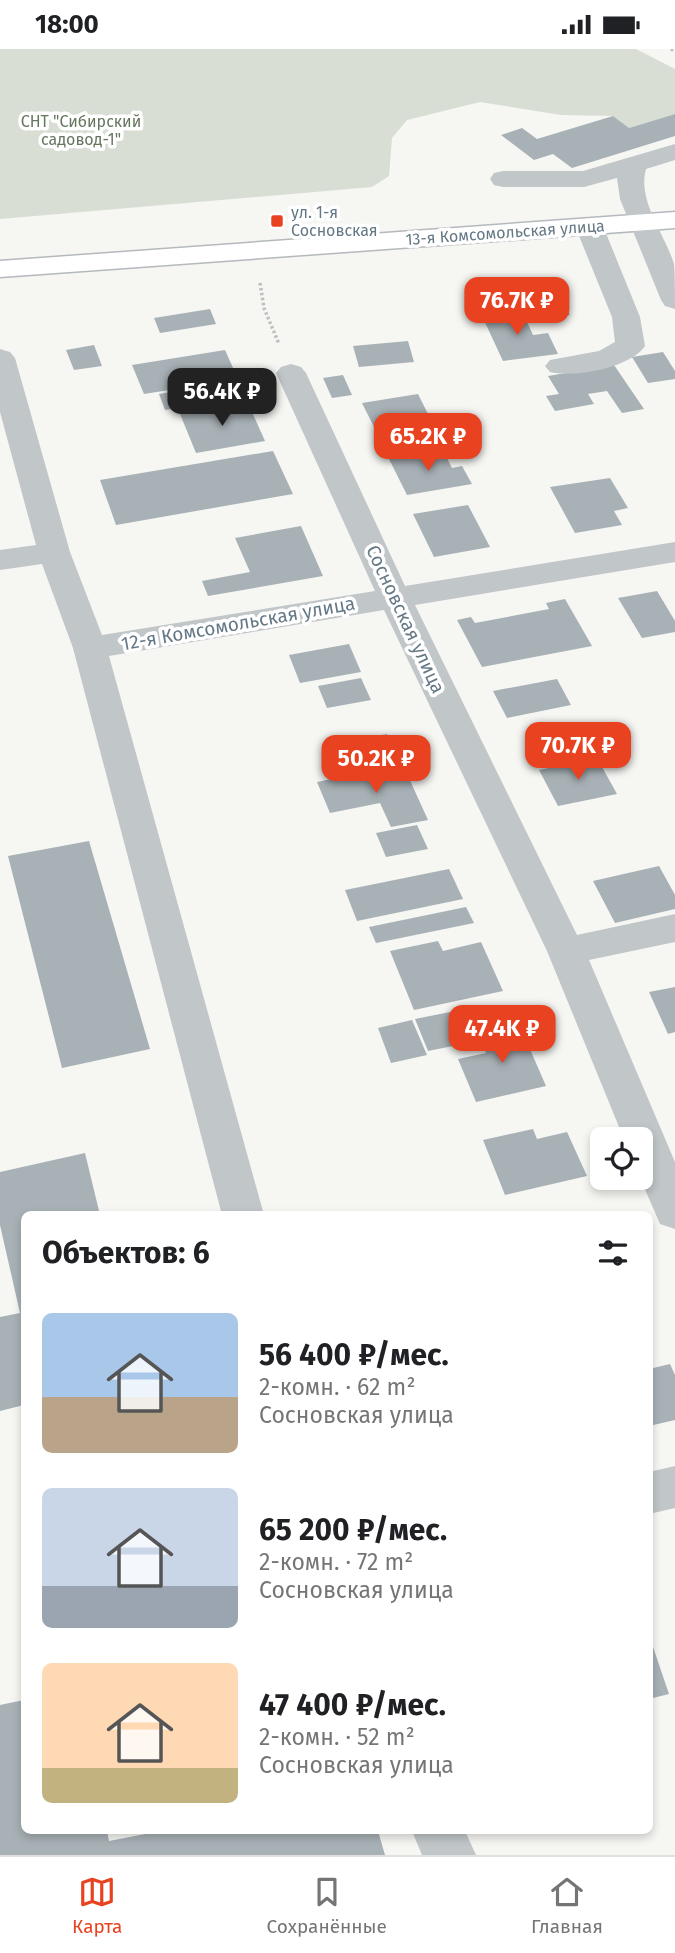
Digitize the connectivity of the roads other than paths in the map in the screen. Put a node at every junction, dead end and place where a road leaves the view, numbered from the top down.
1 (675, 152) edge
2 (634, 164) junction
3 (503, 179) dead end
4 (675, 219) edge
5 (643, 222) junction
6 (589, 226) junction
7 (0, 269) edge
8 (675, 300) edge
9 (0, 358) edge
10 (560, 366) dead end
11 (290, 373) road end
12 (54, 552) junction
13 (675, 552) edge
14 (0, 560) edge
15 (394, 597) junction
16 (90, 649) junction
17 (675, 928) edge
18 (566, 951) junction
19 (242, 1211) edge
20 (675, 1212) edge
21 (675, 1487) edge
22 (653, 1492) edge
23 (440, 1834) edge
24 (450, 1855) edge

1 - 2 street
2 - 3 street
2 - 5 street
4 - 5 main road, 13-я Комсомольская улица
5 - 6 main road, 13-я Комсомольская улица
5 - 8 street
6 - 7 main road, 13-я Комсомольская улица
6 - 10 street
9 - 12 street
11 - 15 street, Сосновская улица
12 - 14 street
12 - 16 street
13 - 15 street, 12-я Комсомольская улица
15 - 16 street, 12-я Комсомольская улица
15 - 18 street, Сосновская улица
16 - 19 street
17 - 18 street
18 - 20 street, Сосновская улица
21 - 22 street
23 - 24 street

